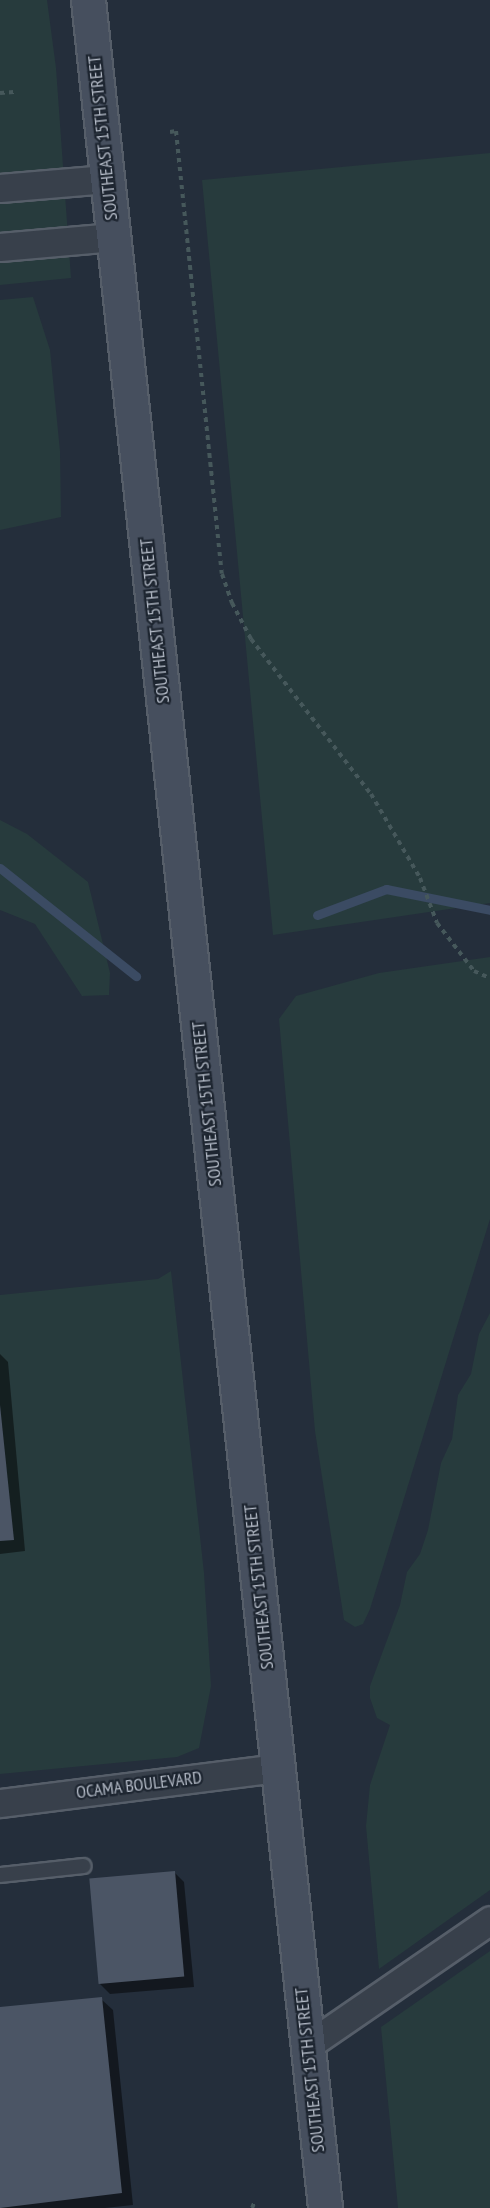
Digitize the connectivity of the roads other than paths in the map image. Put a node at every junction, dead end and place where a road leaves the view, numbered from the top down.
1 (88, 0) edge
2 (107, 179) junction
3 (0, 188) edge
4 (114, 237) junction
5 (0, 247) edge
6 (279, 1768) junction
7 (0, 1803) edge
8 (84, 1866) dead end
9 (0, 1875) edge
10 (490, 1920) edge
11 (307, 2046) junction
12 (326, 2208) edge

1 - 2 main road, SOUTHEAST 15TH STREET
2 - 3 street
2 - 4 main road, SOUTHEAST 15TH STREET
4 - 5 street
4 - 6 main road, SOUTHEAST 15TH STREET
6 - 7 street, OCAMA BOULEVARD
6 - 11 main road, SOUTHEAST 15TH STREET
8 - 9 lane
10 - 11 street
11 - 12 main road, SOUTHEAST 15TH STREET

